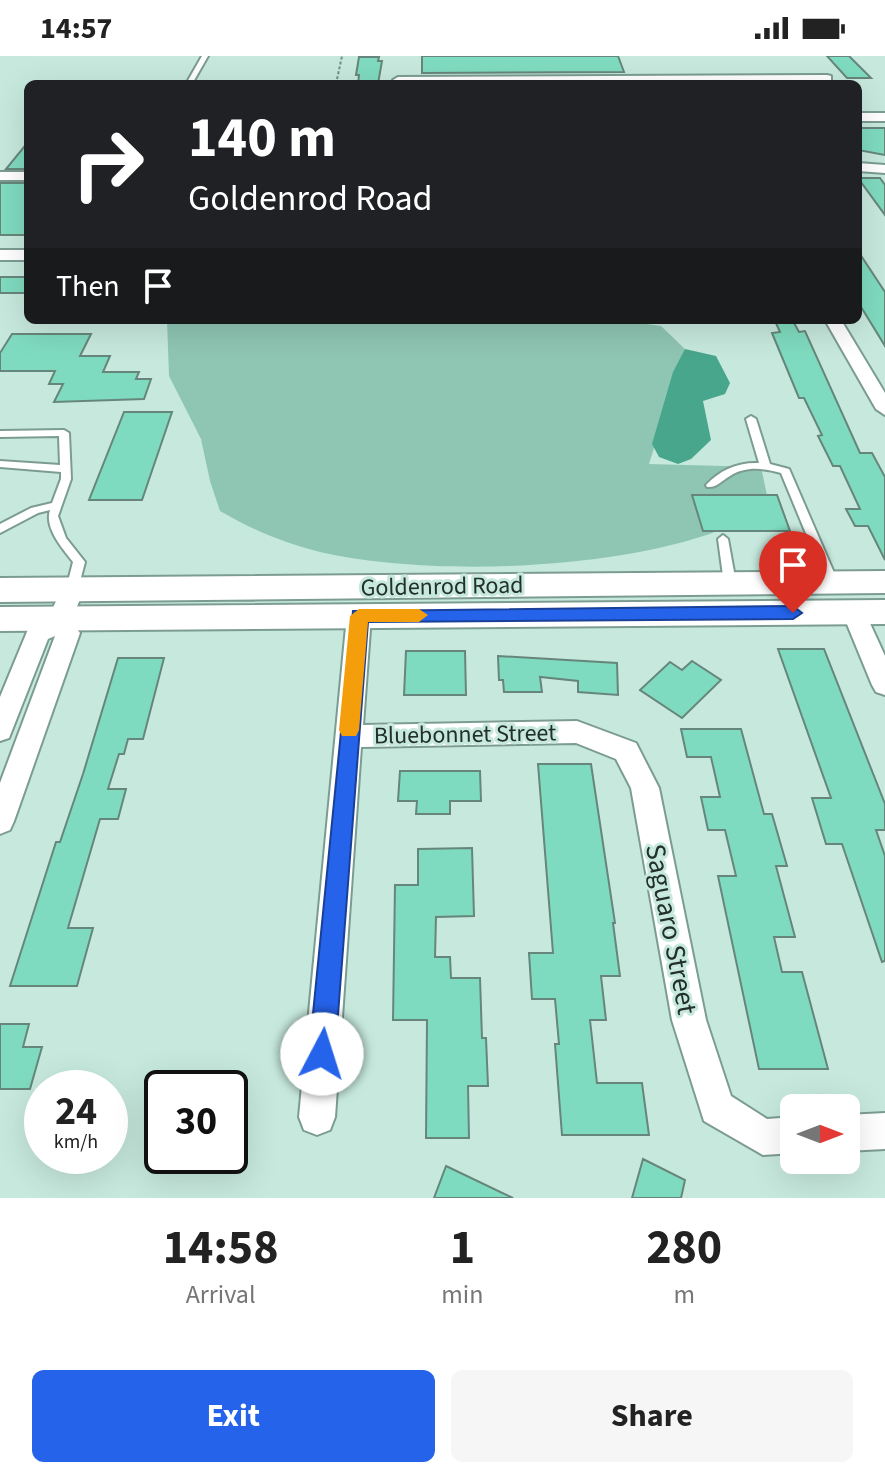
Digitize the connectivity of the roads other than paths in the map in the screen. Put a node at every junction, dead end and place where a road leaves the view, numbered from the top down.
1 (205, 56) edge
2 (817, 67) dead end
3 (399, 77) edge
4 (191, 80) edge
5 (722, 80) edge
6 (828, 80) edge
7 (862, 115) edge
8 (885, 117) edge
9 (0, 176) edge
10 (24, 176) edge
11 (0, 255) edge
12 (24, 255) edge
13 (835, 324) edge
14 (885, 409) edge
15 (751, 419) dead end
16 (0, 434) edge
17 (0, 464) edge
18 (765, 465) junction
19 (67, 469) junction
20 (711, 485) dead end
21 (57, 505) junction
22 (0, 529) edge
23 (723, 539) dead end
24 (832, 582) junction
25 (885, 582) edge
26 (730, 583) junction
27 (586, 584) junction
28 (0, 590) edge
29 (885, 596) edge
30 (64, 611) junction
31 (869, 612) edge
32 (763, 613) junction
33 (359, 616) junction
34 (0, 619) edge
35 (885, 685) edge
36 (0, 730) edge
37 (349, 736) junction
38 (626, 751) joint
39 (0, 821) edge
40 (317, 1117) dead end
41 (885, 1131) edge
42 (860, 1132) edge
43 (780, 1136) edge

1 - 4 lane
2 - 6 street
3 - 5 street
7 - 8 street
9 - 10 street
11 - 12 street
13 - 14 street
15 - 18 lane
16 - 19 lane
17 - 19 lane
18 - 20 lane
18 - 24 lane
19 - 21 lane
21 - 22 lane
21 - 30 lane
23 - 26 lane
24 - 25 main road, Goldenrod Road
24 - 26 main road, Goldenrod Road
26 - 27 main road, Goldenrod Road
27 - 30 main road, Goldenrod Road
27 - 33 main road
28 - 30 main road, Goldenrod Road
29 - 32 main road
30 - 33 main road, Goldenrod Road
30 - 34 main road, Goldenrod Road
30 - 36 street
30 - 39 street
31 - 32 main road, Goldenrod Road
31 - 35 street
32 - 33 main road, Goldenrod Road
33 - 37 street
37 - 38 street, Bluebonnet Street
37 - 40 street
38 - 43 street, Saguaro Street
41 - 42 street

